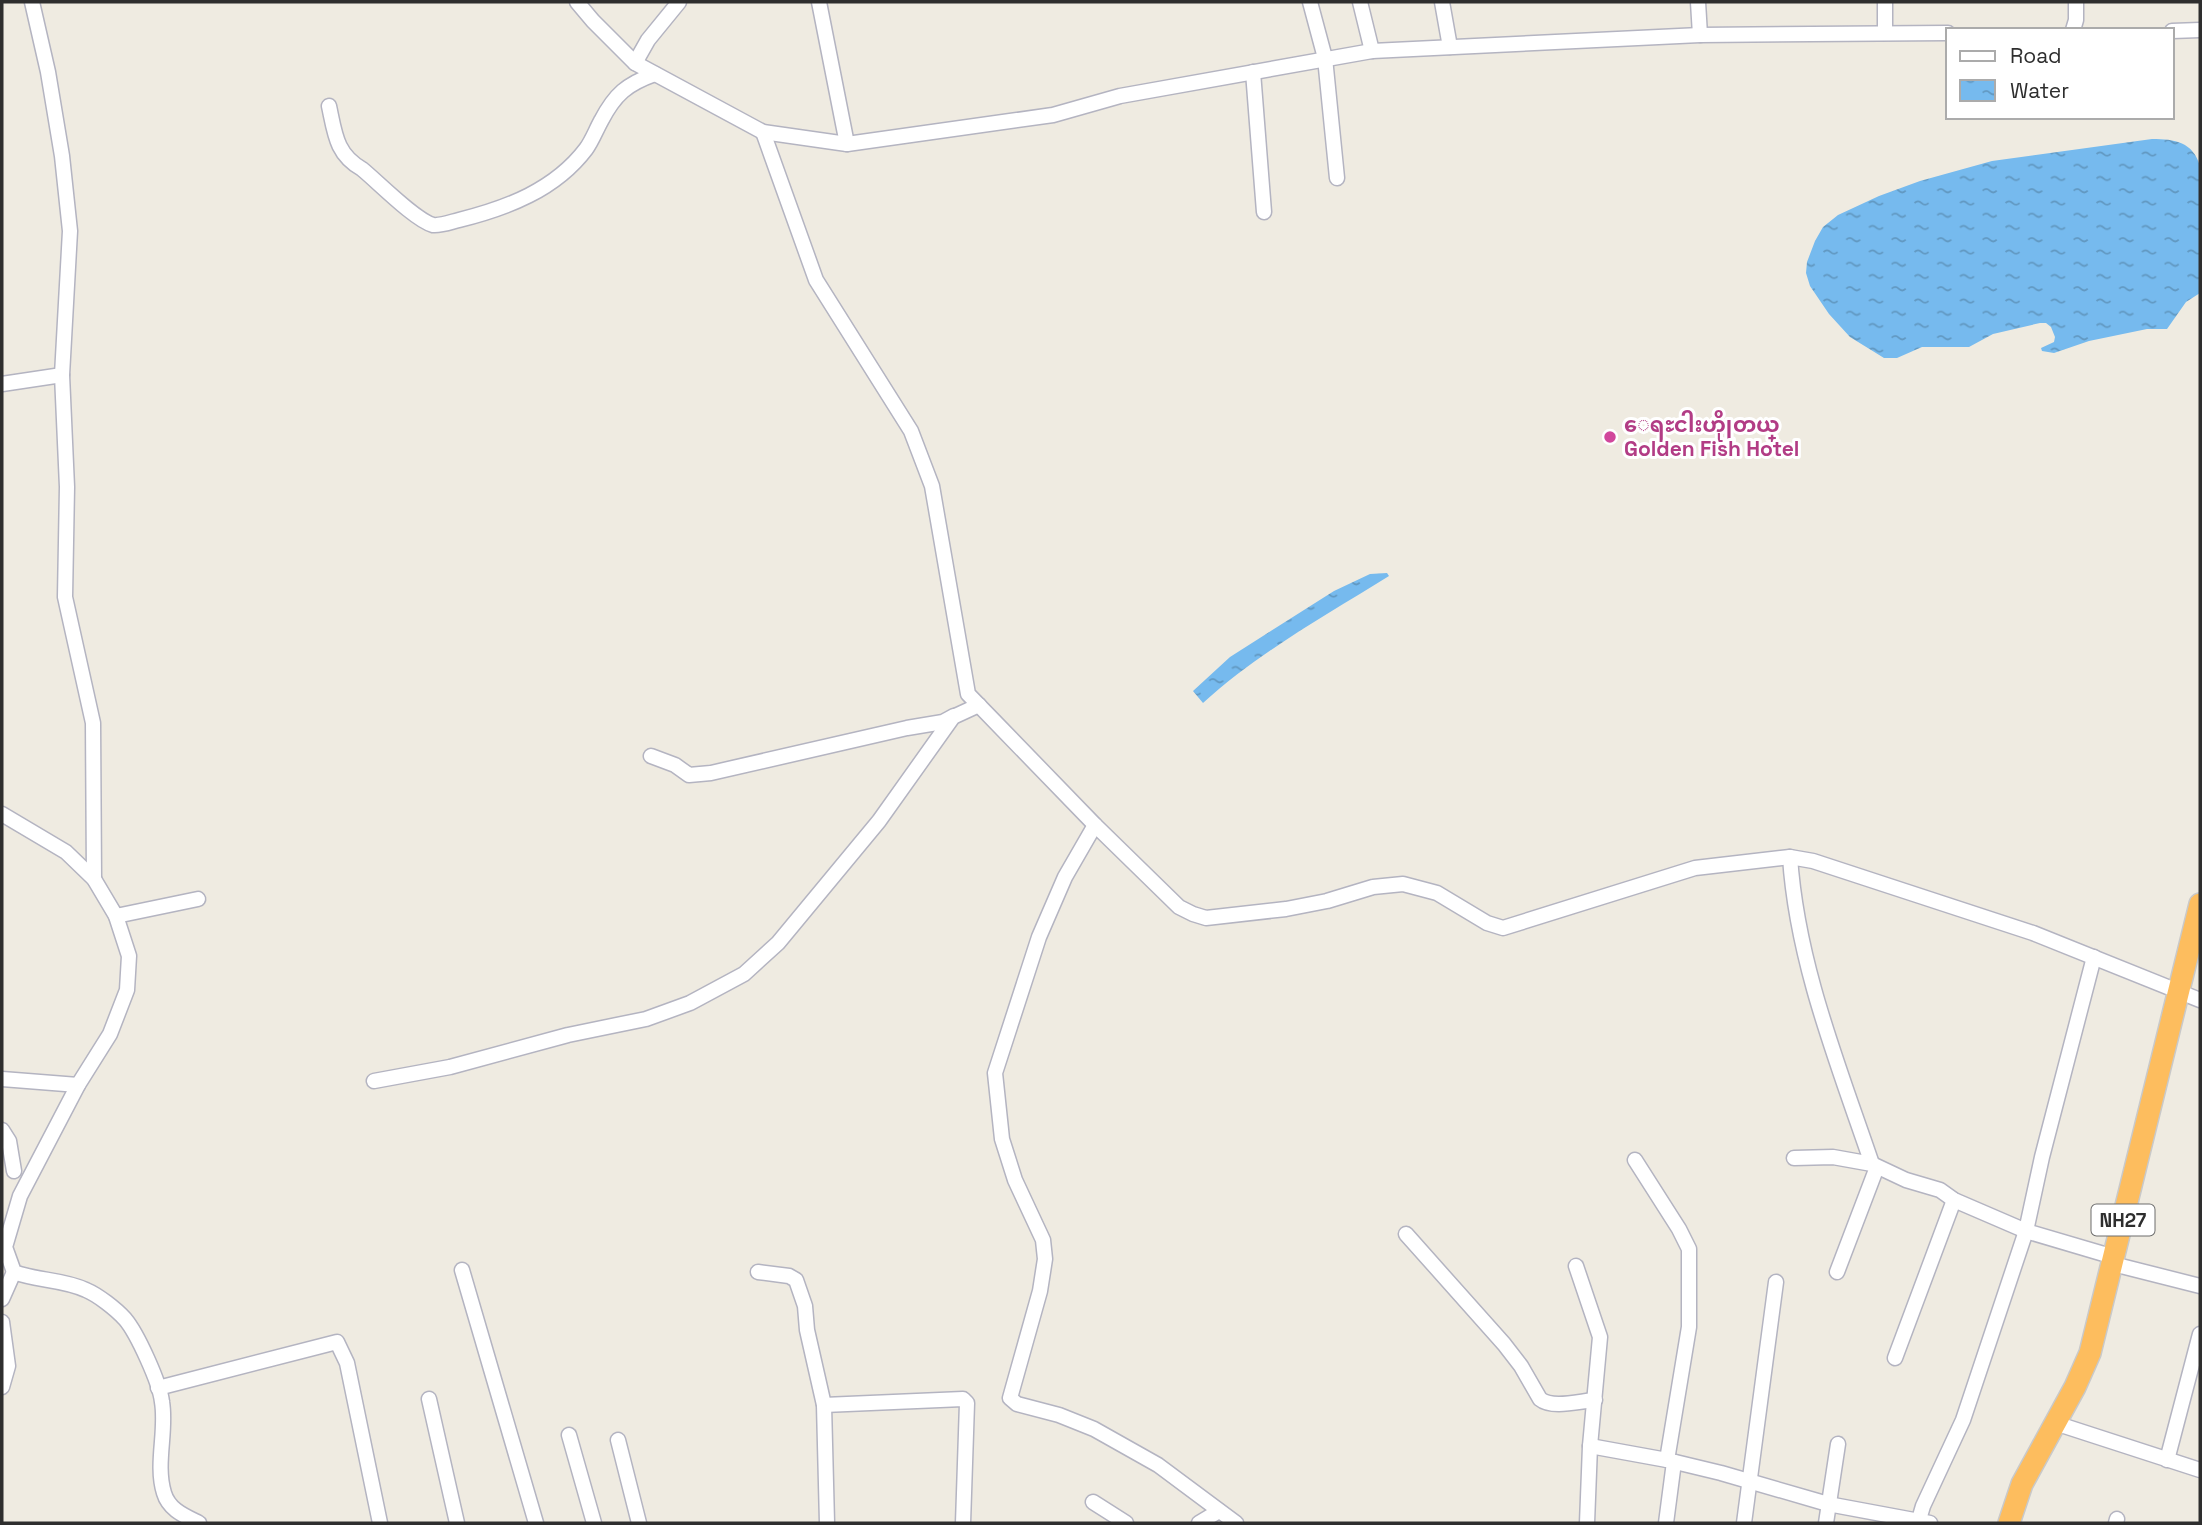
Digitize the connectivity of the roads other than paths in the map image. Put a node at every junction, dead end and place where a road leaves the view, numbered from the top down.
1 (32, 2) edge
2 (577, 2) edge
3 (680, 2) edge
4 (819, 2) edge
5 (1310, 2) edge
6 (1360, 2) edge
7 (1441, 2) edge
8 (1698, 2) edge
9 (1885, 2) edge
10 (2076, 2) edge
11 (2074, 28) edge
12 (2200, 30) edge
13 (2174, 31) edge
14 (1885, 33) junction
15 (1946, 33) edge
16 (1700, 35) junction
17 (1450, 47) junction
18 (1372, 51) junction
19 (1325, 58) junction
20 (635, 63) junction
21 (1252, 72) junction
22 (655, 74) junction
23 (329, 106) dead end
24 (763, 132) junction
25 (847, 144) junction
26 (1337, 178) dead end
27 (1264, 212) dead end
28 (62, 375) junction
29 (2, 384) edge
30 (974, 699) junction
31 (953, 717) junction
32 (651, 755) dead end
33 (2, 814) edge
34 (1095, 825) junction
35 (1790, 857) junction
36 (94, 879) junction
37 (198, 900) dead end
38 (2200, 904) edge
39 (116, 916) junction
40 (2094, 957) junction
41 (2179, 992) junction
42 (2200, 1000) edge
43 (2, 1079) edge
44 (374, 1081) dead end
45 (78, 1085) junction
46 (2, 1130) edge
47 (1794, 1158) dead end
48 (1635, 1160) dead end
49 (1874, 1166) junction
50 (14, 1171) dead end
51 (1954, 1200) junction
52 (2026, 1231) junction
53 (1406, 1234) dead end
54 (2113, 1261) junction
55 (1576, 1266) dead end
56 (462, 1270) dead end
57 (14, 1272) junction
58 (758, 1272) dead end
59 (1838, 1272) dead end
60 (1776, 1282) dead end
61 (2200, 1286) edge
62 (2, 1299) edge
63 (2, 1322) edge
64 (2200, 1334) edge
65 (1895, 1358) dead end
66 (2, 1387) edge
67 (158, 1388) junction
68 (429, 1399) dead end
69 (1595, 1400) junction
70 (824, 1405) junction
71 (2055, 1423) junction
72 (569, 1435) dead end
73 (618, 1440) dead end
74 (1838, 1444) dead end
75 (1590, 1446) junction
76 (2167, 1460) junction
77 (1671, 1461) junction
78 (2200, 1470) edge
79 (1749, 1480) junction
80 (1093, 1502) dead end
81 (1828, 1504) junction
82 (1219, 1511) junction
83 (1922, 1522) edge
84 (199, 1523) edge
85 (380, 1523) edge
86 (457, 1523) edge
87 (536, 1523) edge
88 (594, 1523) edge
89 (639, 1523) edge
90 (827, 1523) edge
91 (963, 1523) edge
92 (1126, 1523) edge
93 (1199, 1523) edge
94 (1236, 1523) edge
95 (1587, 1523) edge
96 (1666, 1523) edge
97 (1744, 1523) edge
98 (1826, 1523) edge
99 (2009, 1523) edge

1 - 28 street
2 - 20 street
3 - 20 street
4 - 25 street
5 - 19 street
6 - 18 street
7 - 17 street
8 - 16 street
9 - 14 street
10 - 11 street
12 - 13 street
14 - 15 street
14 - 16 street
16 - 17 street
17 - 18 street
18 - 19 street
19 - 21 street
19 - 26 street
20 - 22 street
21 - 25 street
21 - 27 street
22 - 23 street
22 - 24 street
24 - 25 street
24 - 30 street
28 - 29 street
28 - 36 street
30 - 31 street
30 - 34 street
31 - 32 street
31 - 44 street
33 - 36 street
34 - 35 street
34 - 82 street
35 - 40 street
35 - 49 street
36 - 39 street
37 - 39 street
38 - 41 highway, NH27
39 - 45 street
40 - 41 street
40 - 52 street
41 - 42 street
41 - 54 highway, NH27
43 - 45 street
45 - 57 street
46 - 50 street
47 - 49 street
48 - 77 street
49 - 51 street
49 - 59 street
51 - 52 street
51 - 65 street
52 - 54 street
52 - 83 street
53 - 69 street
54 - 61 street
54 - 71 highway, NH27
55 - 69 street
56 - 87 street
57 - 62 street
57 - 67 street
58 - 70 street
60 - 79 street
63 - 66 street
64 - 76 street
67 - 84 street
67 - 85 street
68 - 86 street
69 - 75 street
70 - 90 street
70 - 91 street
71 - 76 street
71 - 99 highway, NH27
72 - 88 street
73 - 89 street
74 - 81 street
75 - 77 street
75 - 95 street
76 - 78 street
77 - 79 street
77 - 96 street
79 - 81 street
79 - 97 street
80 - 92 street
81 - 83 street
81 - 98 street
82 - 93 street
82 - 94 street

